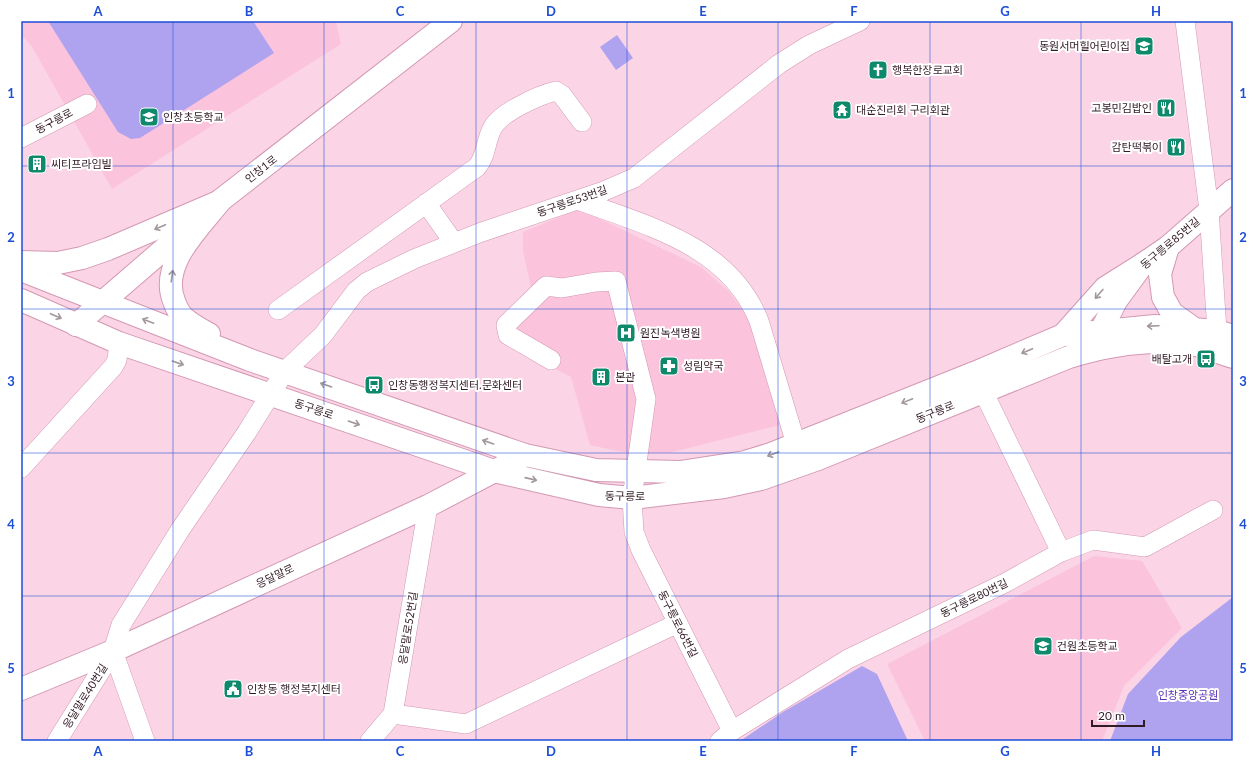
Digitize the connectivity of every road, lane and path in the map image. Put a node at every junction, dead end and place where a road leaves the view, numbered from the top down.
1 (451, 21) edge
2 (860, 21) edge
3 (1185, 21) edge
4 (87, 104) dead end
5 (582, 122) dead end
6 (21, 138) edge
7 (1233, 190) edge
8 (221, 200) junction
9 (578, 200) junction
10 (426, 204) junction
11 (1209, 210) junction
12 (454, 243) junction
13 (1168, 247) junction
14 (21, 262) edge
15 (1143, 264) junction
16 (21, 270) edge
17 (21, 300) edge
18 (101, 302) junction
19 (278, 310) dead end
20 (76, 325) junction
21 (1193, 328) junction
22 (1225, 333) edge
23 (1062, 335) junction
24 (1101, 339) junction
25 (119, 342) junction
26 (1233, 357) edge
27 (250, 360) junction
28 (551, 360) dead end
29 (285, 371) junction
30 (984, 393) junction
31 (271, 394) junction
32 (796, 444) junction
33 (525, 455) junction
34 (21, 468) edge
35 (494, 471) junction
36 (636, 472) junction
37 (632, 498) junction
38 (428, 506) junction
39 (1214, 510) dead end
40 (1062, 552) junction
41 (678, 623) junction
42 (113, 651) junction
43 (21, 689) edge
44 (394, 714) junction
45 (726, 736) edge
46 (371, 740) edge
47 (57, 741) edge
48 (145, 741) edge

1 - 8 main road, 인창1로
2 - 9 street, 동구릉로53번길
3 - 11 street
4 - 6 street, 동구릉로
5 - 10 street
7 - 11 main road, 동구릉로85번길
8 -> 14 main road
8 - 18 main road, 인창1로
27 -> 8 main road
9 - 12 street, 동구릉로53번길
9 - 32 street
10 - 12 street
10 - 19 street
11 - 13 main road, 동구릉로85번길
11 - 22 street
12 - 29 street, 동구릉로53번길
13 - 15 main road, 동구릉로85번길
13 - 21 main road
15 -> 23 main road
15 - 24 main road, 동구릉로85번길
16 - 18 main road, 동구릉로
17 -> 20 main road, 동구릉로
18 - 20 main road, 인창1로
27 -> 18 main road, 동구릉로
20 - 25 main road, 동구릉로
21 - 22 main road, 동구릉로
21 -> 24 main road, 동구릉로
23 - 24 main road, 동구릉로
23 -> 32 main road, 동구릉로
24 - 26 main road, 동구릉로
24 - 30 main road, 동구릉로
25 -> 31 main road, 동구릉로
25 - 34 street
27 - 29 main road, 동구릉로
28 - 36 street, 동구릉로66번길
29 - 31 street, 동구릉로53번길
33 -> 29 main road, 동구릉로
30 - 37 main road, 동구릉로
30 - 40 street
31 -> 35 main road, 동구릉로
31 - 42 street, 응달말로40번길
32 -> 36 main road, 동구릉로
33 - 35 main road, 응달말로
33 - 36 main road, 동구릉로
35 -> 37 main road, 동구릉로
35 - 38 main road, 응달말로
36 - 37 street, 동구릉로66번길
37 - 41 street, 동구릉로66번길
38 - 42 main road, 응달말로
38 - 44 street, 응달말로52번길
39 - 40 street, 동구릉로80번길
40 - 45 street, 동구릉로80번길
41 - 44 street
41 - 45 street, 동구릉로66번길
42 - 43 main road, 응달말로
42 - 47 street, 응달말로40번길
42 - 48 street
44 - 46 street

